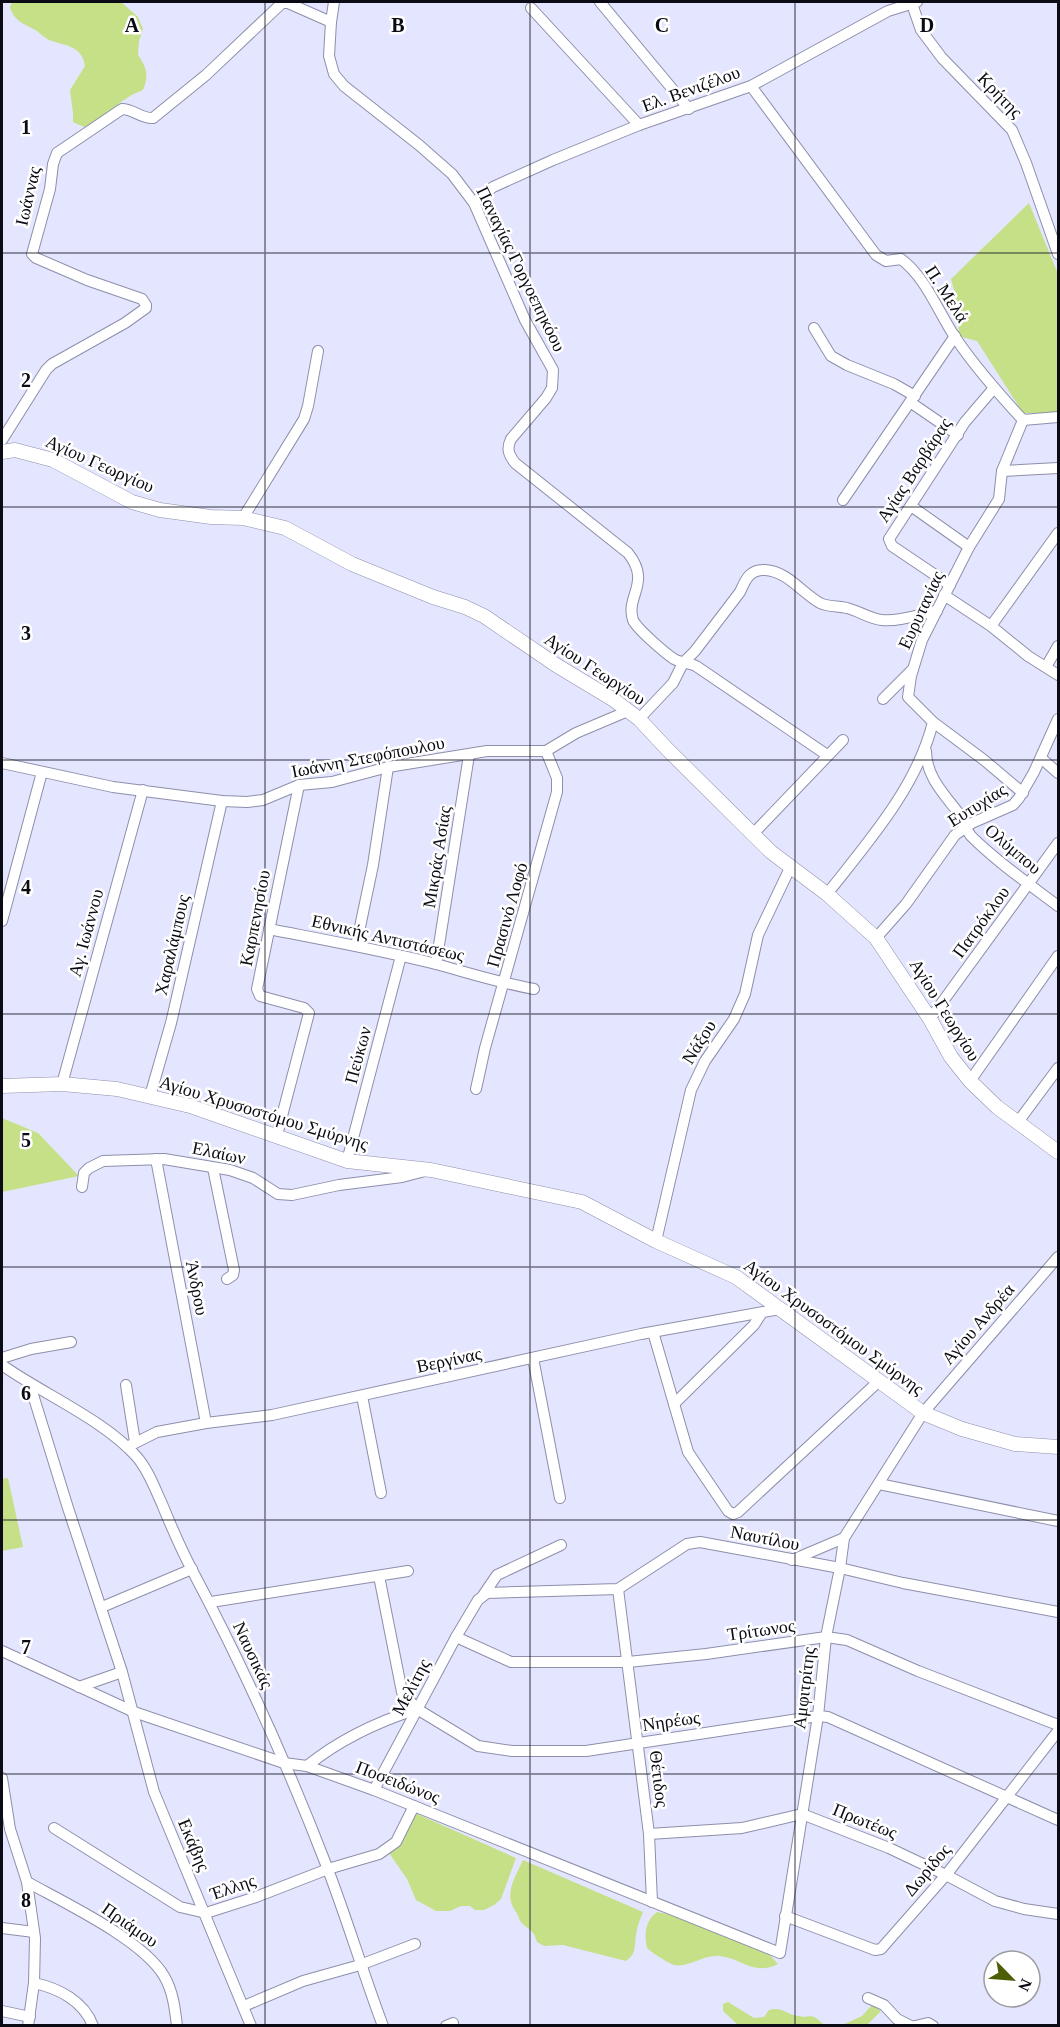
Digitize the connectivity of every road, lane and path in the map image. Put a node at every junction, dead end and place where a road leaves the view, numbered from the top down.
1 (334, 2) edge
2 (600, 2) edge
3 (914, 3) edge
4 (531, 8) dead end
5 (331, 22) junction
6 (751, 86) junction
7 (689, 109) junction
8 (639, 125) junction
9 (474, 203) junction
10 (1059, 254) edge
11 (814, 328) dead end
12 (955, 336) junction
13 (318, 351) dead end
14 (994, 388) junction
15 (912, 399) junction
16 (1059, 417) edge
17 (1023, 420) junction
18 (958, 435) junction
19 (2, 440) edge
20 (2, 452) edge
21 (1059, 468) edge
22 (1002, 471) junction
23 (843, 500) dead end
24 (911, 506) junction
25 (243, 518) junction
26 (1059, 533) edge
27 (969, 547) junction
28 (947, 590) junction
29 (937, 611) junction
30 (991, 626) junction
31 (1059, 646) edge
32 (683, 663) junction
33 (1046, 668) junction
34 (913, 669) junction
35 (1059, 675) edge
36 (883, 699) dead end
37 (633, 715) junction
38 (1059, 719) edge
39 (933, 722) junction
40 (843, 740) dead end
41 (927, 747) junction
42 (546, 751) junction
43 (470, 755) junction
44 (827, 755) junction
45 (1041, 758) junction
46 (2, 763) edge
47 (388, 767) junction
48 (42, 772) junction
49 (1059, 773) edge
50 (299, 785) junction
51 (143, 790) junction
52 (1023, 793) junction
53 (222, 801) junction
54 (964, 828) junction
55 (753, 834) junction
56 (1059, 843) edge
57 (790, 868) junction
58 (1029, 884) junction
59 (827, 894) junction
60 (1059, 906) edge
61 (2, 921) edge
62 (269, 929) junction
63 (876, 938) junction
64 (356, 946) junction
65 (401, 956) junction
66 (1059, 956) edge
67 (436, 964) junction
68 (504, 984) junction
69 (534, 989) dead end
70 (930, 1019) junction
71 (1059, 1068) edge
72 (970, 1081) junction
73 (62, 1084) junction
74 (2, 1086) edge
75 (476, 1089) dead end
76 (150, 1096) junction
77 (1018, 1122) junction
78 (277, 1135) junction
79 (1059, 1152) edge
80 (156, 1159) junction
81 (347, 1161) junction
82 (213, 1168) junction
83 (431, 1170) junction
84 (82, 1187) dead end
85 (656, 1240) junction
86 (1059, 1257) edge
87 (227, 1279) dead end
88 (780, 1309) junction
89 (762, 1314) junction
90 (653, 1332) junction
91 (71, 1342) dead end
92 (2, 1358) edge
93 (533, 1358) junction
94 (2, 1365) edge
95 (879, 1381) junction
96 (30, 1385) junction
97 (126, 1386) dead end
98 (362, 1396) junction
99 (674, 1404) junction
100 (923, 1413) junction
101 (206, 1423) junction
102 (131, 1445) junction
103 (1059, 1447) edge
104 (879, 1484) junction
105 (381, 1493) dead end
106 (560, 1498) dead end
107 (1059, 1521) edge
108 (844, 1538) junction
109 (561, 1545) dead end
110 (792, 1560) junction
111 (840, 1568) junction
112 (192, 1569) junction
113 (408, 1571) dead end
114 (379, 1576) junction
115 (618, 1589) junction
116 (481, 1597) junction
117 (210, 1602) junction
118 (102, 1607) junction
119 (1059, 1612) edge
120 (456, 1637) junction
121 (826, 1637) junction
122 (2, 1651) edge
123 (628, 1662) junction
124 (122, 1672) junction
125 (79, 1687) junction
126 (417, 1709) junction
127 (134, 1712) junction
128 (818, 1716) junction
129 (1059, 1725) edge
130 (1059, 1731) edge
131 (638, 1742) junction
132 (284, 1763) junction
133 (307, 1766) junction
134 (2, 1778) edge
135 (374, 1790) junction
136 (1008, 1797) junction
137 (414, 1806) junction
138 (802, 1814) junction
139 (1059, 1820) edge
140 (5, 1823) edge
141 (54, 1828) dead end
142 (650, 1834) junction
143 (328, 1869) junction
144 (946, 1875) junction
145 (27, 1882) junction
146 (652, 1902) junction
147 (206, 1913) junction
148 (1059, 1914) edge
149 (785, 1916) junction
150 (2, 1928) edge
151 (34, 1932) junction
152 (415, 1944) dead end
153 (780, 1953) joint
154 (360, 1965) junction
155 (34, 1983) junction
156 (868, 1998) dead end
157 (244, 2006) junction
158 (2, 2012) edge
159 (29, 2021) edge
160 (93, 2025) edge
161 (177, 2025) edge
162 (251, 2025) edge
163 (383, 2025) edge
164 (913, 2025) edge
165 (933, 2025) edge

1 - 5 street, Παναγίας Γοργοεπηκόου
2 - 7 street
3 - 6 street, Ελ. Βενιζέλου
3 - 10 street, Κρήτης
4 - 8 street
5 - 9 street, Παναγίας Γοργοεπηκόου
5 - 19 street, Ιωάννας
6 - 7 street, Ελ. Βενιζέλου
6 - 12 street, Π. Μελά
7 - 8 street, Ελ. Βενιζέλου
8 - 9 street, Ελ. Βενιζέλου
9 - 32 street, Παναγίας Γοργοεπηκόου
11 - 15 street
12 - 14 street, Π. Μελά
12 - 15 street
13 - 25 street
14 - 17 street, Π. Μελά
14 - 18 street, Αγίας Βαρβάρας
15 - 18 street
15 - 23 street
16 - 17 street
17 - 22 street, Ευρυτανίας
18 - 24 street, Αγίας Βαρβάρας
20 - 25 street, Αγίου Γεωργίου
21 - 22 street
22 - 27 street, Ευρυτανίας
24 - 27 street
24 - 28 street, Αγίας Βαρβάρας
25 - 37 street, Αγίου Γεωργίου
26 - 30 street
27 - 28 street, Ευρυτανίας
28 - 29 street, Ευρυτανίας
28 - 30 street
29 - 32 street
29 - 34 street, Ευρυτανίας
30 - 33 street
31 - 33 street
32 - 37 street
32 - 44 street, Παναγίας Γοργοεπηκόου
33 - 35 street
34 - 36 street
34 - 39 street, Ευρυτανίας
37 - 42 street
37 - 55 street, Αγίου Γεωργίου
38 - 45 street, Ευτυχίας
39 - 41 street
39 - 52 street
40 - 44 street
41 - 54 street, Ολύμπου
41 - 59 street
42 - 43 street, Ιωάννη Στεφόπουλου
42 - 68 street, Πρασινό Λοφό
43 - 47 street, Ιωάννη Στεφόπουλου
43 - 67 street, Μικράς Ασίας
44 - 55 street
45 - 49 street
45 - 52 street, Ευτυχίας
46 - 48 street, Ιωάννη Στεφόπουλου
47 - 50 street, Ιωάννη Στεφόπουλου
47 - 64 street
48 - 51 street, Ιωάννη Στεφόπουλου
48 - 61 street
50 - 53 street, Ιωάννη Στεφόπουλου
50 - 62 street, Καρπενησίου
51 - 53 street, Ιωάννη Στεφόπουλου
51 - 73 street, Αγ. Ιωάννου
52 - 54 street, Ευτυχίας
53 - 76 street, Χαραλάμπους
54 - 58 street, Ολύμπου
54 - 63 street, Ευτυχίας
55 - 57 street, Αγίου Γεωργίου
56 - 58 street, Πατρόκλου
57 - 59 street, Αγίου Γεωργίου
57 - 85 street, Νάξου
58 - 60 street, Ολύμπου
58 - 70 street, Πατρόκλου
59 - 63 street, Αγίου Γεωργίου
62 - 64 street, Εθνικής Αντιστάσεως
62 - 78 street, Καρπενησίου
63 - 70 street, Αγίου Γεωργίου
64 - 65 street, Εθνικής Αντιστάσεως
65 - 67 street, Εθνικής Αντιστάσεως
65 - 81 street, Πεύκων
66 - 72 street
67 - 68 street, Εθνικής Αντιστάσεως
68 - 69 street, Εθνικής Αντιστάσεως
68 - 75 street, Πρασινό Λοφό
70 - 72 street, Αγίου Γεωργίου
71 - 77 street
72 - 77 street, Αγίου Γεωργίου
73 - 74 street, Αγίου Χρυσοστόμου Σμύρνης
73 - 76 street, Αγίου Χρυσοστόμου Σμύρνης
76 - 78 street, Αγίου Χρυσοστόμου Σμύρνης
77 - 79 street, Αγίου Γεωργίου
78 - 81 street, Αγίου Χρυσοστόμου Σμύρνης
80 - 82 street, Ελαίων
80 - 84 street, Ελαίων
80 - 101 street, Άνδρου
81 - 83 street, Αγίου Χρυσοστόμου Σμύρνης
82 - 83 street, Ελαίων
82 - 87 street
83 - 85 street, Αγίου Χρυσοστόμου Σμύρνης
85 - 88 street, Αγίου Χρυσοστόμου Σμύρνης
86 - 100 street, Αγίου Ανδρέα
88 - 89 street, Βεργίνας
88 - 95 street, Αγίου Χρυσοστόμου Σμύρνης
89 - 90 street, Βεργίνας
89 - 99 street
90 - 93 street, Βεργίνας
90 - 99 street
91 - 92 street
93 - 98 street, Βεργίνας
93 - 106 street
94 - 96 street, Ναυσικάς
95 - 99 street
95 - 100 street, Αγίου Χρυσοστόμου Σμύρνης
96 - 102 street, Ναυσικάς
96 - 118 street, Εκάβης
97 - 102 street
98 - 101 street, Βεργίνας
98 - 105 street
100 - 103 street, Αγίου Χρυσοστόμου Σμύρνης
100 - 104 street, Αμφιτρίτης
101 - 102 street, Βεργίνας
102 - 112 street, Ναυσικάς
104 - 107 street
104 - 108 street, Αμφιτρίτης
108 - 110 street
108 - 111 street, Αμφιτρίτης
109 - 116 street, Μελίτης
110 - 111 street, Ναυτίλου
110 - 115 street, Ναυτίλου
111 - 119 street, Ναυτίλου
111 - 121 street, Αμφιτρίτης
112 - 117 street, Ναυσικάς
112 - 118 street
113 - 114 street
114 - 117 street
114 - 126 street, Νηρέως
115 - 116 street
115 - 123 street, Θέτιδος
116 - 120 street, Μελίτης
117 - 132 street, Ναυσικάς
118 - 124 street, Εκάβης
120 - 123 street, Τρίτωνος
120 - 126 street, Μελίτης
121 - 123 street, Τρίτωνος
121 - 128 street, Αμφιτρίτης
121 - 129 street, Τρίτωνος
122 - 125 street, Ποσειδώνος
123 - 131 street, Θέτιδος
124 - 125 street
124 - 127 street, Εκάβης
125 - 127 street, Ποσειδώνος
126 - 131 street, Νηρέως
126 - 133 street
126 - 135 street, Μελίτης
127 - 132 street, Ποσειδώνος
127 - 147 street, Εκάβης
128 - 131 street, Νηρέως
128 - 136 street, Νηρέως
128 - 138 street, Αμφιτρίτης
130 - 136 street, Δωρίδος
131 - 142 street, Θέτιδος
132 - 133 street, Ποσειδώνος
132 - 143 street, Ναυσικάς
133 - 135 street, Ποσειδώνος
134 - 140 street
135 - 137 street, Ποσειδώνος
136 - 139 street, Νηρέως
136 - 144 street, Δωρίδος
137 - 143 street, Έλλης
137 - 146 street, Ποσειδώνος
138 - 142 street
138 - 144 street, Πρωτέως
138 - 149 street, Αμφιτρίτης
140 - 145 street
141 - 147 street, Έλλης
142 - 146 street, Θέτιδος
143 - 147 street, Έλλης
143 - 154 street, Ναυσικάς
144 - 148 street, Πρωτέως
144 - 149 street, Δωρίδος
145 - 151 street
145 - 161 street, Πριάμου
146 - 153 street, Ποσειδώνος
147 - 157 street, Εκάβης
149 - 153 street, Αμφιτρίτης
150 - 151 street
151 - 155 street
152 - 154 street
154 - 157 street
154 - 163 street, Ναυσικάς
155 - 159 street
155 - 160 street
156 - 164 street
157 - 162 street, Εκάβης
158 - 159 street
164 - 165 street

